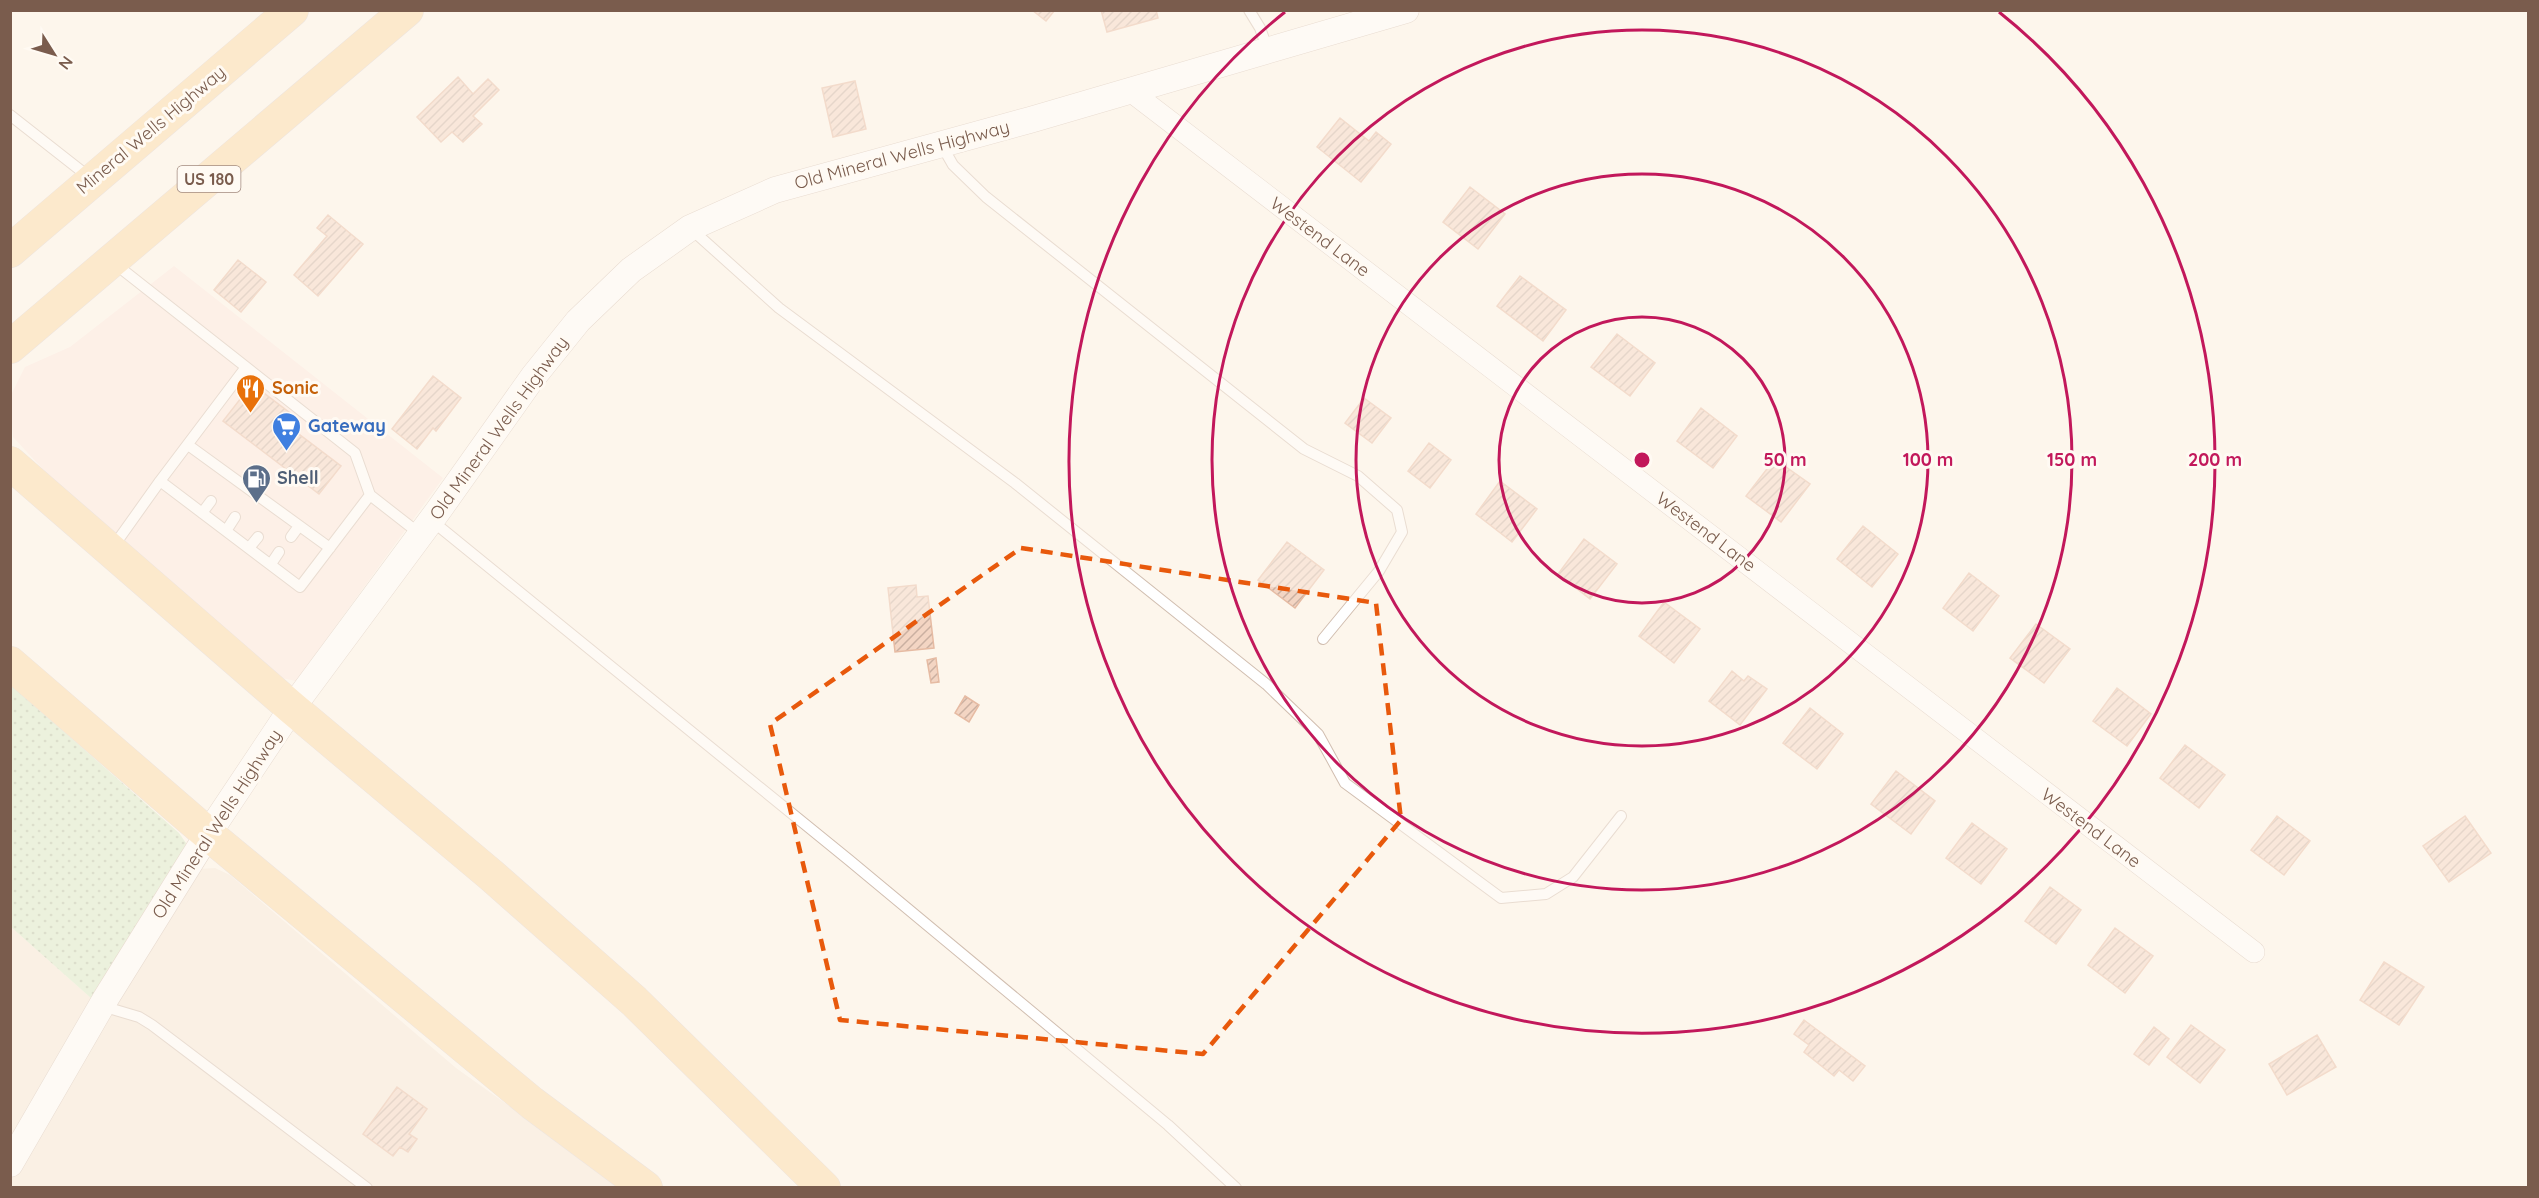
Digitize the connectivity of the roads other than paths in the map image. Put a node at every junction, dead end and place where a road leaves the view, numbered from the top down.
1 (292, 10) edge
2 (407, 10) edge
3 (1249, 10) edge
4 (1406, 10) edge
5 (1269, 50) junction
6 (1129, 90) junction
7 (10, 115) edge
8 (941, 144) junction
9 (92, 179) junction
10 (690, 228) junction
11 (10, 250) edge
12 (112, 261) junction
13 (13, 348) edge
14 (246, 367) junction
15 (188, 445) junction
16 (10, 463) edge
17 (160, 481) junction
18 (369, 495) junction
19 (211, 501) dead end
20 (278, 510) junction
21 (202, 513) junction
22 (236, 517) dead end
23 (271, 520) dead end
24 (299, 526) junction
25 (426, 527) junction
26 (226, 531) junction
27 (258, 537) dead end
28 (291, 537) dead end
29 (249, 548) junction
30 (330, 548) junction
31 (110, 551) junction
32 (279, 552) dead end
33 (271, 564) junction
34 (1323, 639) dead end
35 (10, 663) edge
36 (292, 708) junction
37 (1621, 816) dead end
38 (208, 834) junction
39 (2254, 952) dead end
40 (102, 1006) junction
41 (10, 1164) edge
42 (367, 1188) edge
43 (646, 1188) edge
44 (824, 1188) edge
45 (1236, 1188) edge

1 - 9 main road, Mineral Wells Highway
2 - 12 main road, US 180
3 - 5 lane
4 - 5 street, Old Mineral Wells Highway
5 - 6 street, Old Mineral Wells Highway
6 - 8 street, Old Mineral Wells Highway
6 - 39 street, Westend Lane
7 - 9 lane
8 - 10 street, Old Mineral Wells Highway
8 - 34 lane
9 - 11 main road, Mineral Wells Highway
10 - 25 street, Old Mineral Wells Highway
10 - 37 lane
12 - 13 main road, US 180
12 - 14 lane
14 - 15 lane
14 - 18 lane
15 - 17 lane
15 - 20 lane
16 - 31 main road
17 - 21 lane
17 - 31 lane
18 - 25 lane
18 - 30 lane
19 - 21 lane
20 - 23 lane
20 - 24 lane
21 - 26 lane
22 - 26 lane
24 - 28 lane
24 - 30 lane
25 - 36 street, Old Mineral Wells Highway
25 - 45 lane
26 - 29 lane
27 - 29 lane
29 - 33 lane
30 - 33 lane
31 - 36 main road
32 - 33 lane
35 - 38 main road
36 - 38 street, Old Mineral Wells Highway
36 - 44 main road
38 - 40 street, Old Mineral Wells Highway
38 - 43 main road
40 - 41 street, Old Mineral Wells Highway
40 - 42 lane

